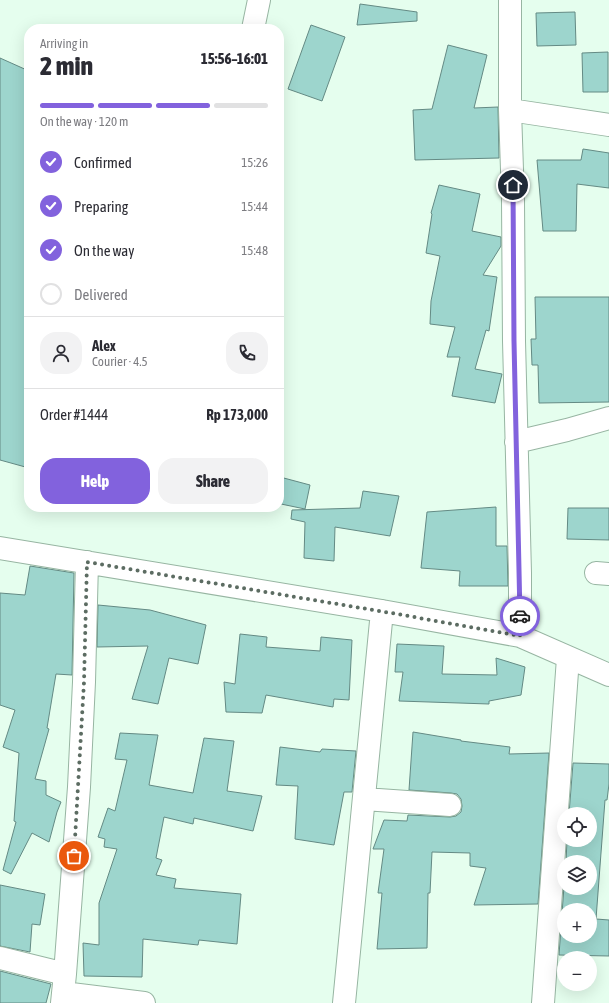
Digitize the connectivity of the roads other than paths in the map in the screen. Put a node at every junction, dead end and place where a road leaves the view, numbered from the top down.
1 (259, 0) edge
2 (510, 0) edge
3 (254, 24) edge
4 (510, 110) junction
5 (609, 125) edge
6 (609, 418) edge
7 (516, 442) junction
8 (0, 548) edge
9 (87, 562) junction
10 (382, 611) junction
11 (520, 636) junction
12 (568, 658) junction
13 (609, 675) edge
14 (364, 799) junction
15 (450, 806) dead end
16 (0, 958) edge
17 (64, 990) edge
18 (144, 1003) edge
19 (344, 1003) edge
20 (543, 1003) edge

1 - 3 street
2 - 4 street
4 - 5 street
4 - 7 street
6 - 7 street
7 - 11 street
8 - 9 street
9 - 10 street
9 - 17 street
10 - 11 street
10 - 14 street
11 - 12 street
12 - 13 street
12 - 20 street
14 - 15 street
14 - 19 street
16 - 17 street
17 - 18 street

